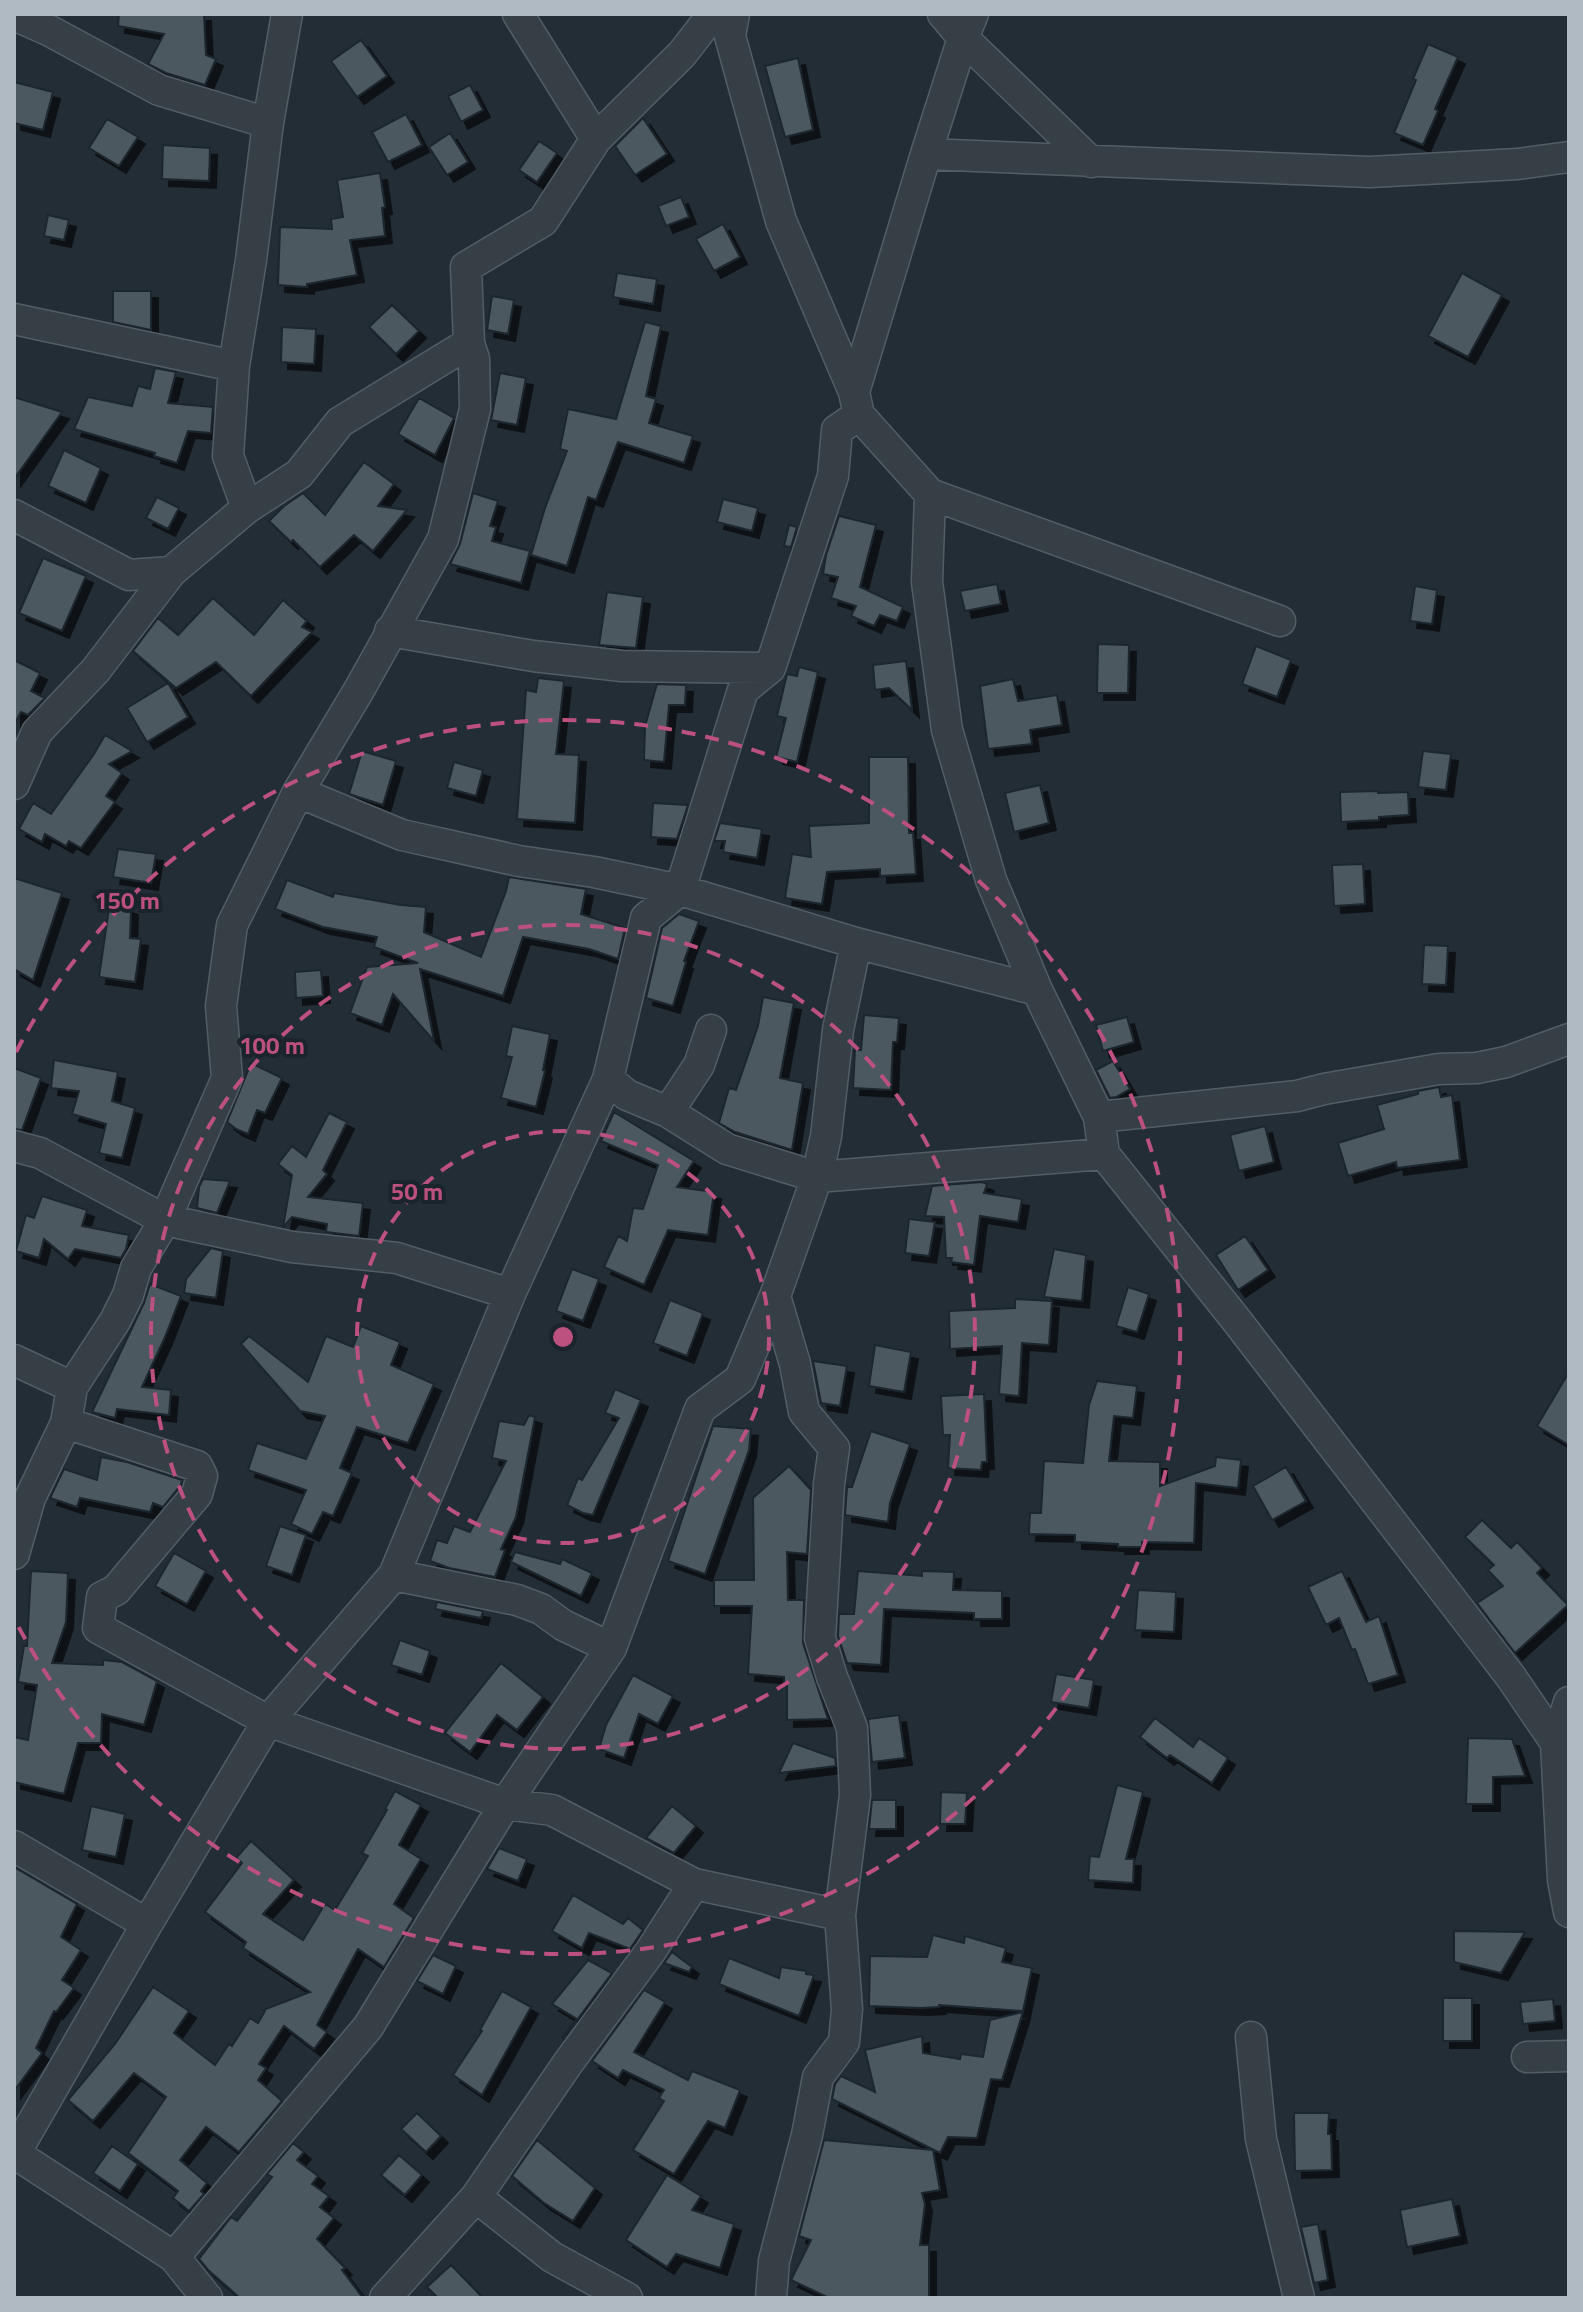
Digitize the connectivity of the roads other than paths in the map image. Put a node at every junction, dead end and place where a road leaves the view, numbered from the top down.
1 (287, 14) edge
2 (518, 14) edge
3 (713, 14) edge
4 (734, 14) edge
5 (943, 14) edge
6 (14, 15) edge
7 (968, 26) edge
8 (268, 123) junction
9 (596, 139) junction
10 (926, 154) junction
11 (1569, 157) edge
12 (1091, 162) junction
13 (14, 319) edge
14 (469, 343) junction
15 (234, 366) junction
16 (856, 404) junction
17 (930, 494) junction
18 (247, 508) junction
19 (14, 515) edge
20 (171, 572) junction
21 (1280, 621) dead end
22 (390, 631) junction
23 (770, 668) junction
24 (26, 727) edge
25 (14, 784) edge
26 (298, 792) junction
27 (680, 890) junction
28 (856, 943) junction
29 (1037, 990) junction
30 (711, 1030) dead end
31 (1569, 1039) edge
32 (608, 1079) junction
33 (668, 1112) junction
34 (1099, 1117) junction
35 (14, 1146) edge
36 (1104, 1154) junction
37 (817, 1177) junction
38 (165, 1220) junction
39 (510, 1294) junction
40 (775, 1296) junction
41 (14, 1360) edge
42 (72, 1387) junction
43 (66, 1423) junction
44 (14, 1554) edge
45 (394, 1575) junction
46 (611, 1648) junction
47 (1569, 1702) edge
48 (268, 1721) junction
49 (1556, 1743) junction
50 (505, 1804) junction
51 (14, 1846) edge
52 (694, 1884) junction
53 (1569, 1912) edge
54 (840, 1915) junction
55 (147, 1924) junction
56 (1251, 2037) dead end
57 (1569, 2056) edge
58 (1527, 2057) dead end
59 (14, 2154) edge
60 (476, 2197) junction
61 (174, 2257) junction
62 (207, 2298) edge
63 (385, 2298) edge
64 (627, 2298) edge
65 (771, 2298) edge
66 (1299, 2298) edge

1 - 8 street
2 - 9 street
3 - 9 street
4 - 16 street
5 - 7 street
6 - 8 street
7 - 10 street
7 - 12 street
8 - 15 street
9 - 14 street
10 - 12 street
10 - 16 street
11 - 12 street
13 - 15 street
14 - 18 street
14 - 22 street
15 - 18 street
16 - 17 street
16 - 23 street
17 - 21 street
17 - 29 street
18 - 20 street
19 - 20 street
20 - 24 street
22 - 23 street
22 - 26 street
23 - 27 street
24 - 25 street
26 - 27 street
26 - 38 street
27 - 28 street
27 - 32 street
28 - 29 street
28 - 37 street
29 - 34 street
30 - 33 street
31 - 34 street
32 - 33 street
32 - 39 street
33 - 37 street
34 - 36 street
35 - 38 street
36 - 37 street
36 - 49 street
37 - 40 street
38 - 39 street
38 - 42 street
39 - 45 street
40 - 46 street
40 - 54 street
41 - 42 street
42 - 43 street
43 - 44 street
43 - 48 street
45 - 46 street
45 - 48 street
46 - 50 street
47 - 49 street
48 - 50 street
48 - 55 street
49 - 53 street
50 - 52 street
50 - 61 street
51 - 55 street
52 - 54 street
52 - 60 street
54 - 65 street
55 - 59 street
56 - 66 street
57 - 58 street
59 - 61 street
60 - 63 street
60 - 64 street
61 - 62 street

